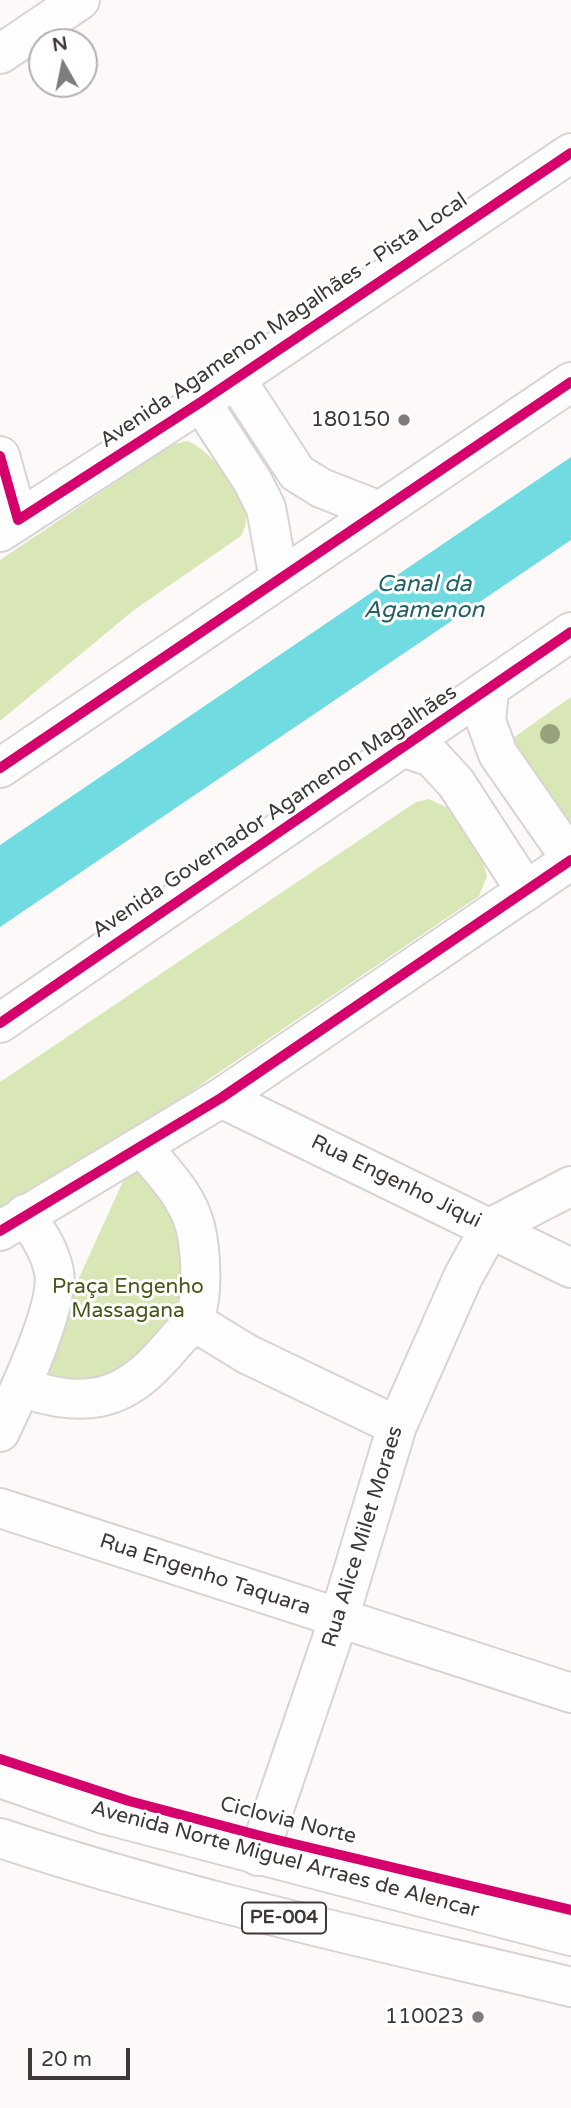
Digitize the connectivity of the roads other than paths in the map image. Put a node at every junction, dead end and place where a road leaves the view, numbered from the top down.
1 (80, 0) edge
2 (0, 54) edge
3 (571, 153) edge
4 (235, 378) junction
5 (571, 382) edge
6 (201, 402) junction
7 (0, 456) edge
8 (380, 511) junction
9 (9, 526) edge
10 (279, 579) junction
11 (571, 632) edge
12 (489, 690) junction
13 (402, 747) junction
14 (0, 768) edge
15 (571, 859) edge
16 (526, 891) junction
17 (0, 1023) edge
18 (221, 1098) junction
19 (142, 1146) junction
20 (571, 1186) edge
21 (13, 1222) edge
22 (491, 1227) junction
23 (571, 1268) edge
24 (193, 1321) junction
25 (21, 1387) junction
26 (397, 1426) junction
27 (0, 1432) edge
28 (0, 1508) edge
29 (339, 1618) junction
30 (571, 1693) edge
31 (0, 1778) edge
32 (0, 1838) edge
33 (258, 1856) junction
34 (571, 1936) edge
35 (571, 1987) edge

1 - 2 main road
3 - 4 main road, Avenida Agamenon Magalhães - Pista Local
4 - 6 main road, Avenida Agamenon Magalhães - Pista Local
4 - 8 main road
5 - 8 main road
6 - 9 main road, Avenida Agamenon Magalhães - Pista Local
6 - 10 main road
7 - 9 main road
8 - 10 main road
10 - 14 main road
11 - 12 main road, Avenida Governador Agamenon Magalhães
12 - 13 main road, Avenida Governador Agamenon Magalhães
12 - 15 main road
13 - 16 main road
13 - 17 main road, Avenida Governador Agamenon Magalhães
15 - 16 main road
16 - 18 main road
18 - 19 main road
18 - 22 main road, Rua Engenho Jiqui
19 - 21 main road
19 - 24 main road
20 - 22 main road
21 - 25 main road
22 - 23 main road, Rua Engenho Jiqui
22 - 26 main road, Rua Alice Milet Moraes
24 - 25 main road
24 - 26 main road
25 - 27 main road
26 - 29 main road, Rua Alice Milet Moraes
28 - 29 main road, Rua Engenho Taquara
29 - 30 main road, Rua Engenho Taquara
29 - 33 main road, Rua Alice Milet Moraes
31 - 33 main road, Avenida Norte Miguel Arraes de Alencar / PE-004
32 - 35 main road, PE-004
33 - 34 main road, Avenida Norte Miguel Arraes de Alencar / PE-004

